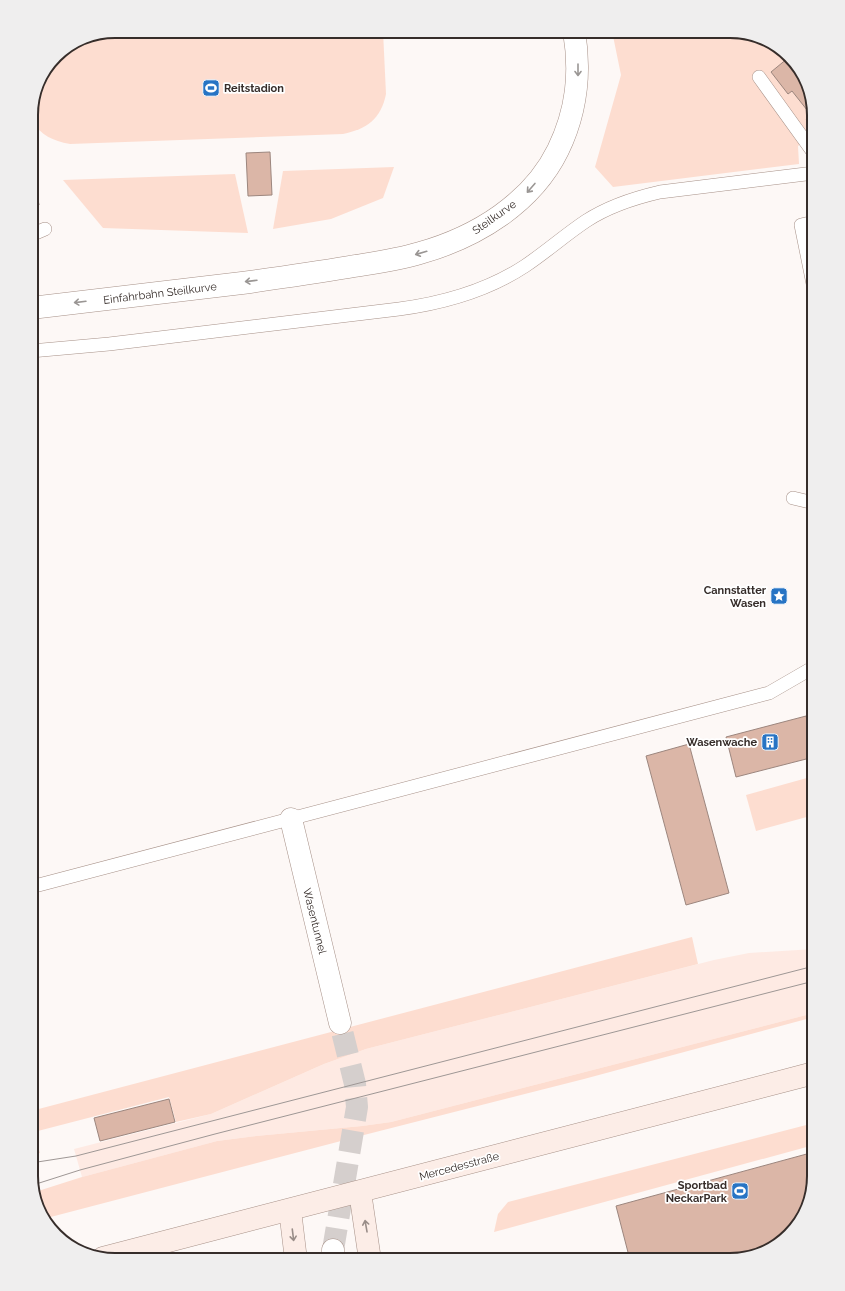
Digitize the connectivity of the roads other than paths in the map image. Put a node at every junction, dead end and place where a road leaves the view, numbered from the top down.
1 (575, 38) edge
2 (759, 77) dead end
3 (807, 144) edge
4 (807, 174) edge
5 (807, 224) edge
6 (45, 229) dead end
7 (38, 232) edge
8 (807, 255) edge
9 (289, 277) joint
10 (38, 307) edge
11 (38, 350) edge
12 (793, 498) dead end
13 (807, 501) edge
14 (807, 671) edge
15 (291, 819) junction
16 (38, 885) edge
17 (340, 1023) tunnel mouth
18 (807, 1075) edge
19 (360, 1192) junction
20 (290, 1210) junction
21 (122, 1253) edge
22 (295, 1253) edge
23 (369, 1253) edge

1 -> 9 street, Steilkurve
2 - 3 lane
4 - 11 lane
5 - 8 lane
6 - 7 lane
9 -> 10 street, Einfahrbahn Steilkurve
12 - 13 lane
14 - 15 lane
15 - 16 lane
15 - 17 street, Wasentunnel
18 - 19 main road, Mercedesstraße
19 - 20 main road, Mercedesstraße
23 -> 19 main road
20 - 21 main road, Mercedesstraße
20 -> 22 main road

